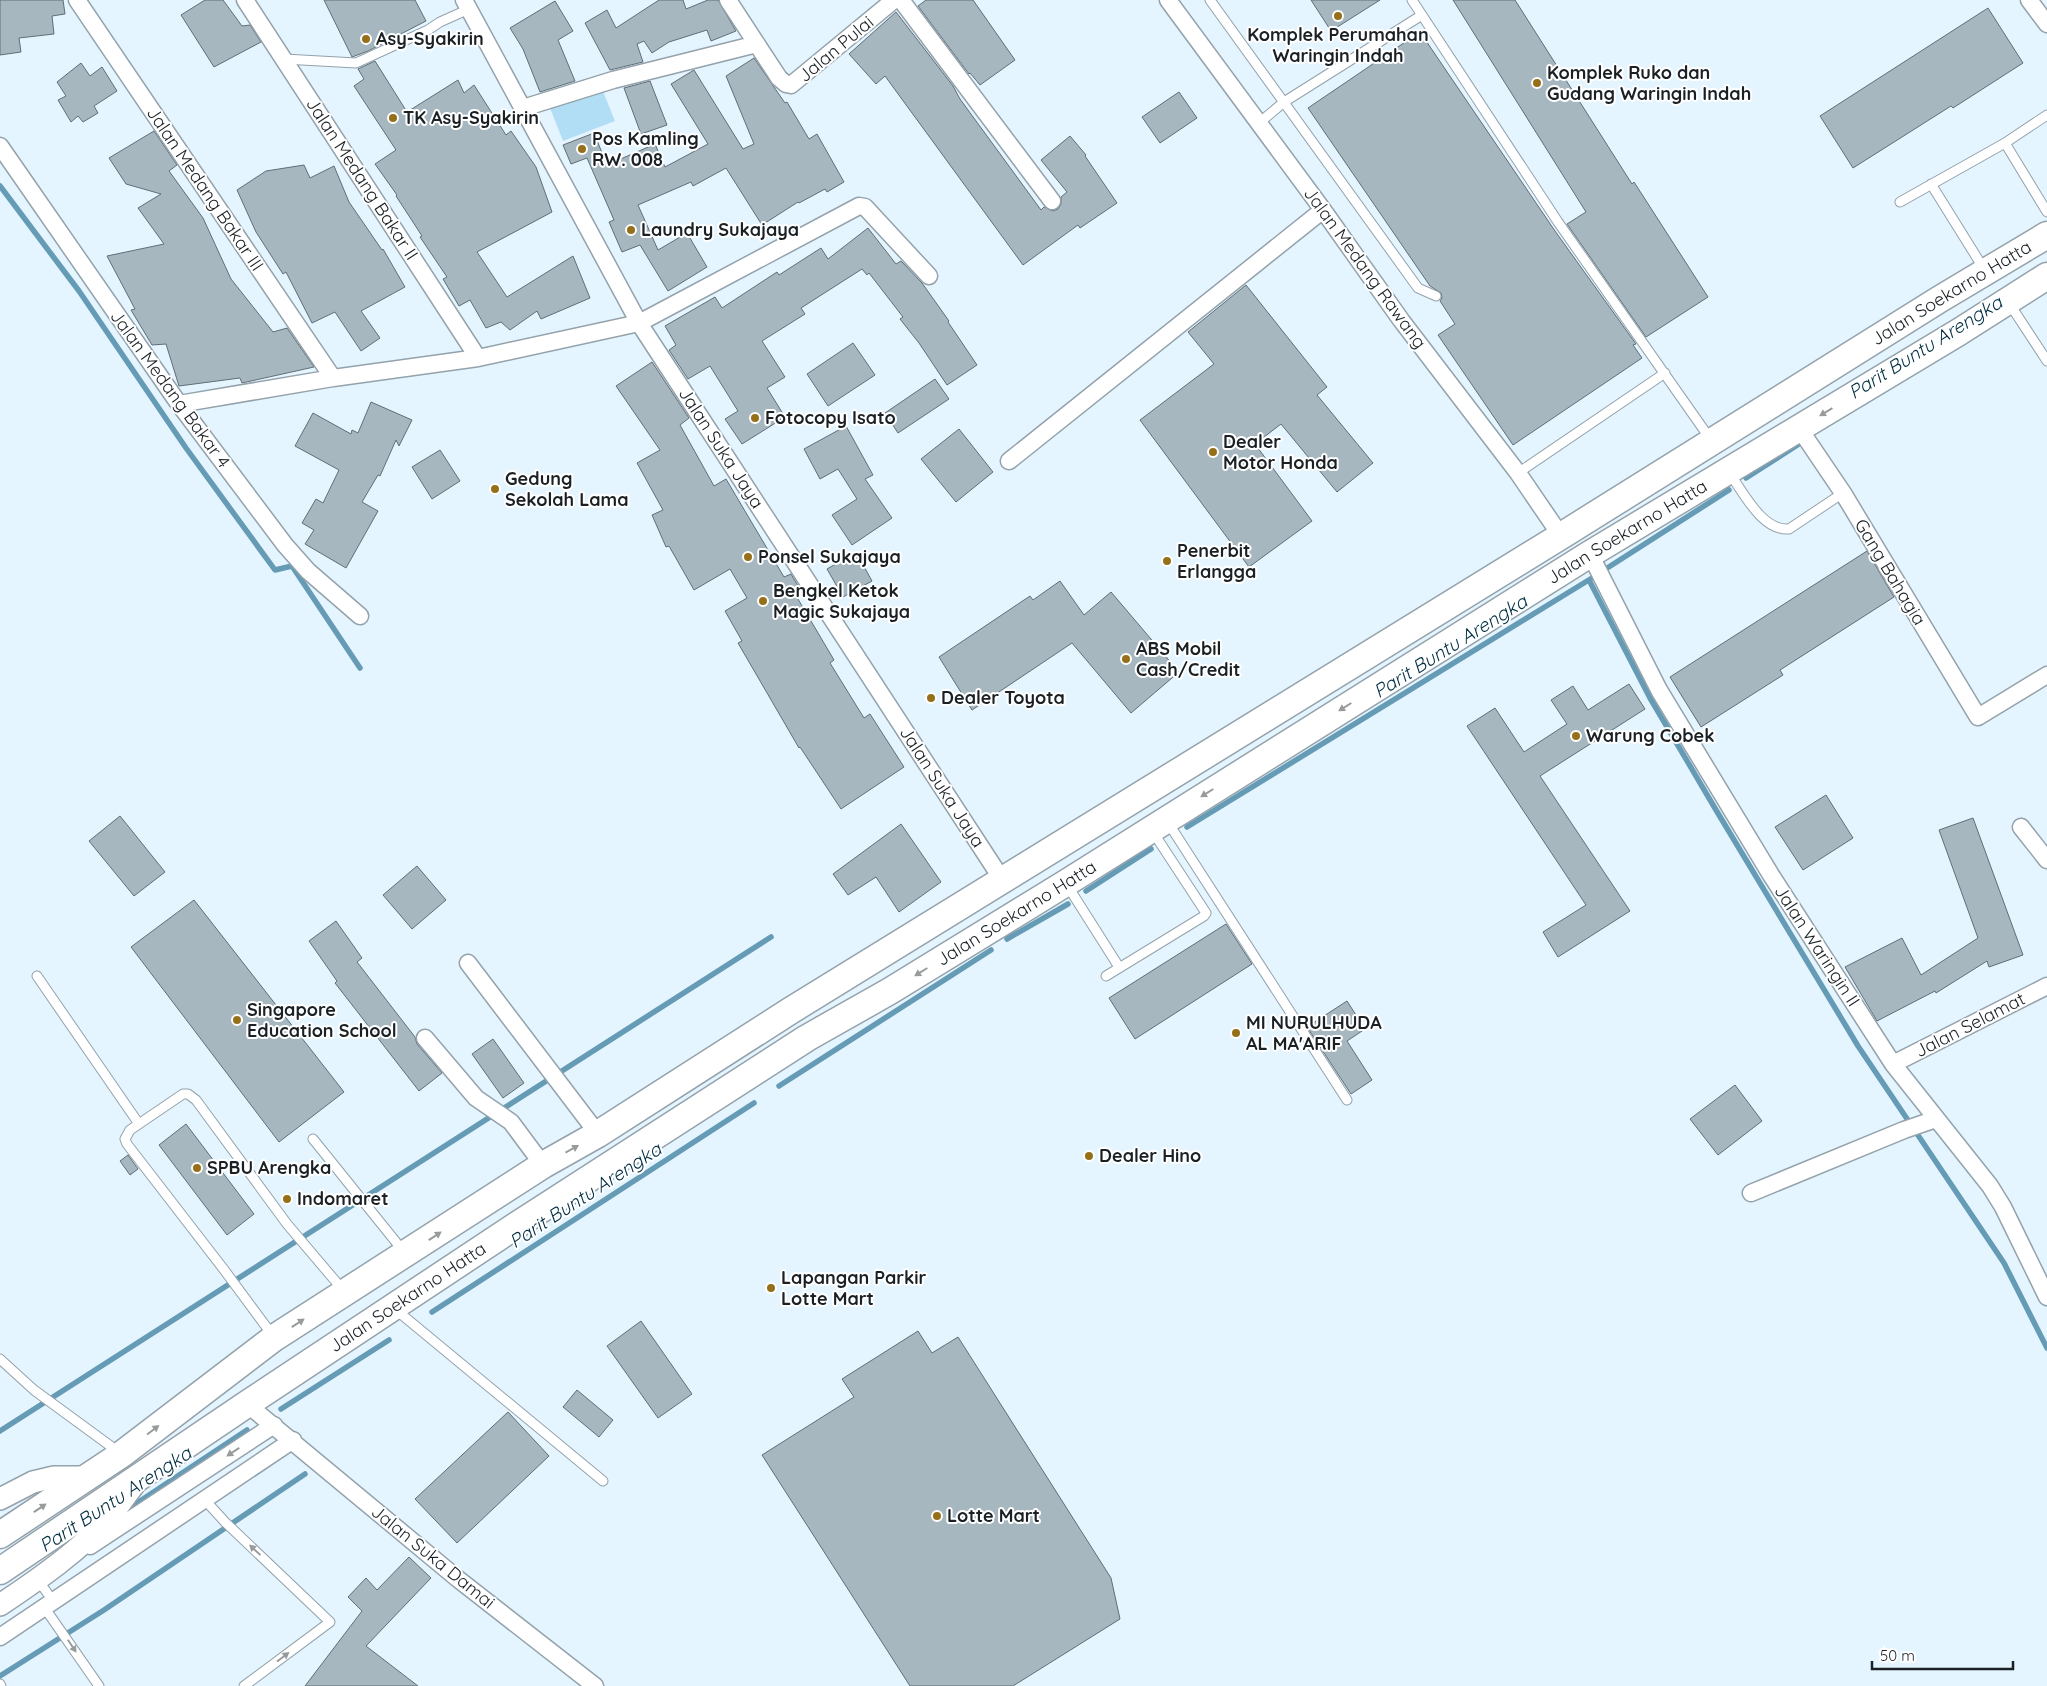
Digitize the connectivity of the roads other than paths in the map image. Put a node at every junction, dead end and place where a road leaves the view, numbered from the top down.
1 (77, 0) edge
2 (245, 0) edge
3 (728, 0) edge
4 (1168, 0) edge
5 (1210, 0) edge
6 (1412, 0) edge
7 (2029, 0) edge
8 (891, 2) edge
9 (466, 4) edge
10 (1422, 15) junction
11 (2047, 24) edge
12 (757, 44) junction
13 (284, 59) junction
14 (1284, 102) junction
15 (522, 108) junction
16 (2047, 116) edge
17 (1260, 123) junction
18 (2005, 143) junction
19 (0, 146) edge
20 (1931, 184) junction
21 (1052, 201) dead end
22 (1900, 202) dead end
23 (1323, 210) junction
24 (2047, 212) edge
25 (2047, 236) edge
26 (1986, 272) junction
27 (929, 276) dead end
28 (2047, 276) edge
29 (1436, 296) dead end
30 (1940, 299) junction
31 (2009, 302) junction
32 (639, 323) junction
33 (1959, 332) junction
34 (478, 358) junction
35 (2047, 361) edge
36 (1665, 373) junction
37 (333, 378) junction
38 (179, 404) junction
39 (1799, 428) junction
40 (1712, 441) junction
41 (1009, 461) dead end
42 (1728, 471) junction
43 (1518, 473) junction
44 (1843, 493) junction
45 (1561, 536) junction
46 (1592, 557) junction
47 (360, 616) dead end
48 (2047, 675) edge
49 (1158, 824) junction
50 (2022, 827) dead end
51 (2047, 860) edge
52 (1003, 881) junction
53 (1066, 883) junction
54 (468, 963) dead end
55 (1119, 967) junction
56 (37, 976) dead end
57 (1106, 976) dead end
58 (2047, 986) edge
59 (790, 1011) junction
60 (425, 1038) dead end
61 (807, 1038) junction
62 (1893, 1064) junction
63 (1347, 1100) dead end
64 (1928, 1122) junction
65 (139, 1124) junction
66 (598, 1134) junction
67 (313, 1139) dead end
68 (543, 1165) junction
69 (1751, 1193) dead end
70 (406, 1255) junction
71 (345, 1292) junction
72 (2047, 1297) edge
73 (392, 1307) junction
74 (274, 1338) junction
75 (0, 1359) edge
76 (246, 1404) junction
77 (274, 1425) junction
78 (292, 1440) junction
79 (122, 1454) junction
80 (140, 1477) junction
81 (84, 1478) junction
82 (603, 1481) dead end
83 (0, 1499) edge
84 (204, 1499) junction
85 (0, 1536) edge
86 (0, 1570) edge
87 (38, 1580) junction
88 (49, 1604) junction
89 (0, 1605) edge
90 (0, 1637) edge
91 (100, 1686) edge
92 (244, 1686) edge
93 (595, 1686) edge

1 - 37 street, Jalan Medang Bakar III
2 - 13 street, Jalan Medang Bakar II
3 - 12 street, Jalan Pulai
4 - 17 street, Jalan Medang Rawang
5 - 14 lane
6 - 10 lane
7 - 11 street
8 - 12 street, Jalan Pulai
8 - 21 street
9 - 13 lane
9 - 15 street, Jalan Suka Jaya
10 - 14 lane
10 - 36 lane
12 - 15 street
13 - 34 street, Jalan Medang Bakar II
14 - 17 lane
14 - 29 lane
15 - 32 street, Jalan Suka Jaya
16 - 18 lane
17 - 23 street, Jalan Medang Rawang
18 - 20 lane
18 - 24 lane
19 - 38 street, Jalan Medang Bakar 4
20 - 22 lane
20 - 26 lane
23 - 41 street
23 - 43 street, Jalan Medang Rawang
25 - 26 main road, Jalan Soekarno Hatta
26 - 30 main road, Jalan Soekarno Hatta
27 - 32 street
28 - 31 main road, Jalan Soekarno Hatta
30 - 33 main road
30 - 40 main road, Jalan Soekarno Hatta
31 - 33 main road, Jalan Soekarno Hatta
31 - 35 lane
32 - 34 street
32 - 52 street, Jalan Suka Jaya
33 -> 39 main road, Jalan Soekarno Hatta
34 - 37 street
36 - 40 lane
36 - 43 lane
37 - 38 street
38 - 47 street, Jalan Medang Bakar 4
39 - 42 main road, Jalan Soekarno Hatta
39 - 44 street, Gang Bahagia
40 - 45 main road, Jalan Soekarno Hatta
42 - 44 lane
42 - 46 main road, Jalan Soekarno Hatta
43 - 45 street, Jalan Medang Rawang
44 - 48 street, Gang Bahagia
45 - 52 main road, Jalan Soekarno Hatta
46 -> 49 main road, Jalan Soekarno Hatta
46 - 62 street, Jalan Waringin II
49 - 53 main road, Jalan Soekarno Hatta
49 - 55 lane
49 - 63 lane
50 - 51 street
52 - 59 main road, Jalan Soekarno Hatta
53 - 55 lane
53 -> 61 main road, Jalan Soekarno Hatta
54 - 66 street
55 - 57 lane
56 - 65 lane
58 - 62 street, Jalan Selamat
59 - 61 main road
59 - 66 main road, Jalan Soekarno Hatta
60 - 68 street
61 - 73 main road, Jalan Soekarno Hatta
62 - 64 street, Jalan Waringin II
64 - 69 street
64 - 72 street, Jalan Waringin II
65 - 71 lane
65 - 74 lane
68 -> 66 main road, Jalan Soekarno Hatta
67 - 70 lane
70 -> 68 main road, Jalan Soekarno Hatta
70 - 71 main road, Jalan Soekarno Hatta
74 -> 71 main road, Jalan Soekarno Hatta
73 - 76 main road, Jalan Soekarno Hatta
73 - 82 lane
79 -> 74 main road, Jalan Soekarno Hatta
75 - 79 lane
76 - 77 street, Jalan Suka Damai
76 - 80 main road, Jalan Soekarno Hatta
77 - 78 street, Jalan Suka Damai
77 -> 87 street
78 - 84 street
78 - 93 street, Jalan Suka Damai
79 - 81 main road, Jalan Soekarno Hatta
80 - 86 main road, Jalan Soekarno Hatta
80 - 87 street
81 - 83 street
85 -> 81 main road, Jalan Soekarno Hatta
84 - 88 street
92 -> 84 lane
87 - 88 lane
87 - 89 street
88 - 90 street
88 -> 91 lane

